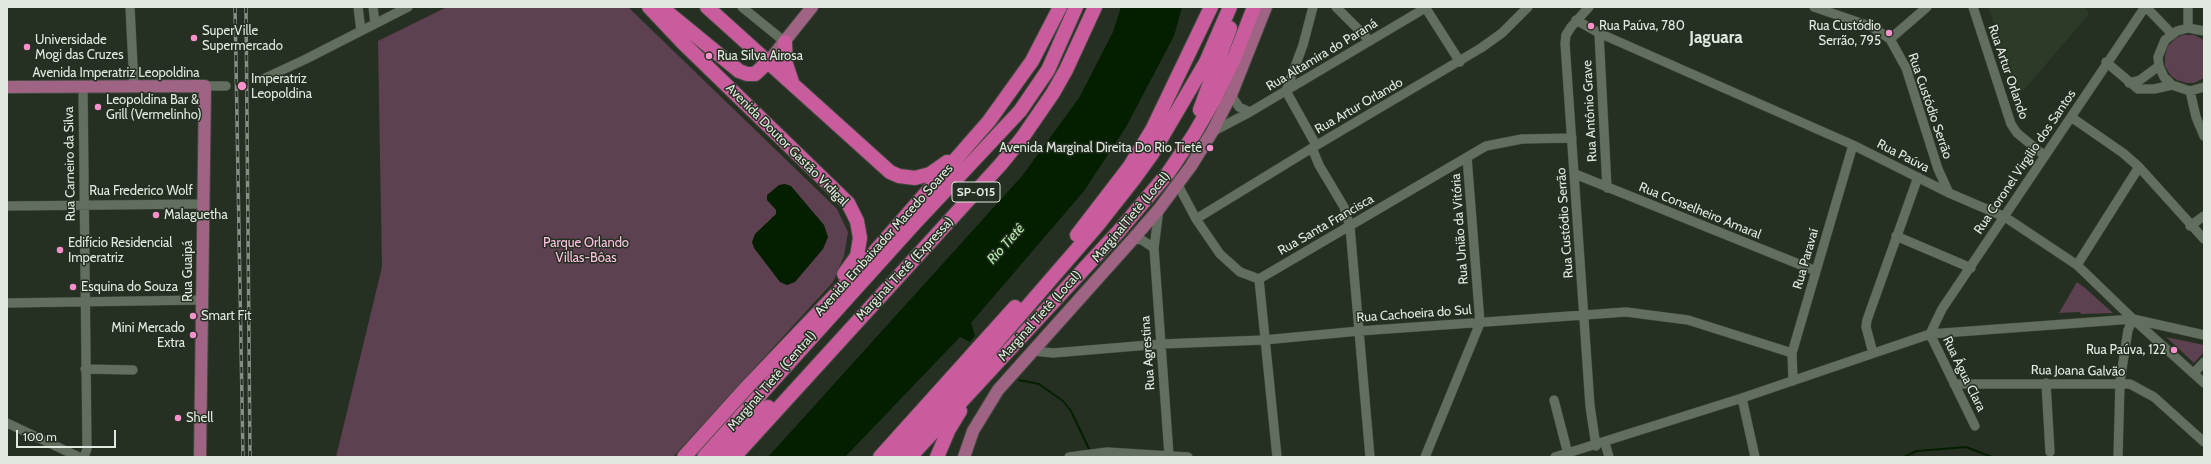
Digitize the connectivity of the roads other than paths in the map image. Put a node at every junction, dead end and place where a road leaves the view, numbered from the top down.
1 (130, 7) edge
2 (358, 7) edge
3 (373, 7) edge
4 (408, 7) edge
5 (650, 7) edge
6 (661, 7) edge
7 (707, 7) edge
8 (742, 7) edge
9 (812, 7) edge
10 (1060, 7) edge
11 (1068, 7) edge
12 (1076, 7) edge
13 (1095, 7) edge
14 (1211, 7) edge
15 (1230, 7) edge
16 (1235, 7) edge
17 (1254, 7) edge
18 (1266, 7) edge
19 (1313, 7) edge
20 (1336, 7) edge
21 (1426, 7) edge
22 (1528, 7) edge
23 (1589, 7) edge
24 (1814, 7) edge
25 (1927, 7) edge
26 (1973, 7) edge
27 (2145, 7) edge
28 (2188, 7) edge
29 (1576, 20) junction
30 (375, 23) junction
31 (2188, 28) junction
32 (360, 31) junction
33 (2204, 31) edge
34 (1599, 33) junction
35 (2172, 34) junction
36 (1890, 39) junction
37 (1370, 41) junction
38 (785, 42) junction
39 (306, 59) junction
40 (768, 62) junction
41 (1460, 62) junction
42 (2106, 62) junction
43 (2159, 66) junction
44 (309, 69) dead end
45 (263, 79) dead end
46 (792, 83) junction
47 (2129, 83) junction
48 (2172, 85) junction
49 (83, 86) junction
50 (134, 86) junction
51 (205, 86) junction
52 (226, 86) dead end
53 (7, 87) edge
54 (2204, 87) edge
55 (2190, 90) junction
56 (1286, 91) junction
57 (1231, 95) junction
58 (1250, 112) junction
59 (2071, 117) junction
60 (1212, 132) junction
61 (2204, 136) edge
62 (1572, 138) junction
63 (1853, 145) junction
64 (988, 146) junction
65 (968, 147) junction
66 (1314, 147) junction
67 (2045, 156) junction
68 (1468, 157) junction
69 (2139, 167) junction
70 (1168, 173) junction
71 (1574, 174) junction
72 (1918, 177) junction
73 (1178, 185) junction
74 (1607, 188) junction
75 (1949, 193) junction
76 (203, 204) junction
77 (84, 205) junction
78 (7, 206) edge
79 (1159, 209) junction
80 (2204, 216) edge
81 (2004, 217) junction
82 (1196, 219) junction
83 (2190, 226) junction
84 (1350, 227) junction
85 (1896, 236) junction
86 (1133, 239) junction
87 (2204, 239) edge
88 (1154, 248) junction
89 (2077, 265) junction
90 (1971, 268) junction
91 (1816, 271) junction
92 (1054, 276) junction
93 (1259, 279) junction
94 (202, 300) junction
95 (84, 302) junction
96 (7, 303) edge
97 (1019, 303) junction
98 (1584, 316) junction
99 (2133, 319) junction
100 (810, 321) junction
101 (1480, 323) junction
102 (1359, 331) junction
103 (1930, 334) junction
104 (2204, 335) edge
105 (1264, 340) junction
106 (1161, 344) junction
107 (1033, 351) junction
108 (797, 352) junction
109 (1005, 353) junction
110 (1792, 353) junction
111 (1873, 353) junction
112 (826, 355) junction
113 (2204, 362) edge
114 (85, 369) junction
115 (133, 370) dead end
116 (2194, 374) junction
117 (1793, 381) junction
118 (980, 382) junction
119 (2120, 382) junction
120 (2046, 383) junction
121 (2204, 383) edge
122 (1954, 384) junction
123 (1742, 398) junction
124 (1554, 400) dead end
125 (7, 423) edge
126 (1975, 426) dead end
127 (944, 439) junction
128 (2204, 442) edge
129 (1605, 443) junction
130 (1596, 446) junction
131 (2050, 452) dead end
132 (66, 454) edge
133 (1568, 454) junction
134 (1169, 455) junction
135 (902, 456) edge
136 (78, 457) edge
137 (84, 457) edge
138 (200, 457) edge
139 (684, 457) edge
140 (693, 457) edge
141 (704, 457) edge
142 (716, 457) edge
143 (734, 457) edge
144 (880, 457) edge
145 (937, 457) edge
146 (940, 457) edge
147 (964, 457) edge
148 (1070, 457) edge
149 (1188, 457) edge
150 (1277, 457) edge
151 (1370, 457) edge
152 (1425, 457) edge
153 (1555, 457) edge
154 (1609, 457) edge
155 (1755, 457) edge
156 (2118, 457) edge

1 - 50 street
2 - 32 street
3 - 30 street
4 - 30 street
5 - 100 highway, Avenida Doutor Gastão Vidigal
6 - 40 highway
7 - 40 highway
8 - 38 street
9 - 38 main road
10 - 65 highway, Avenida Embaixador Macedo Soares
11 - 64 highway
12 - 64 highway, Marginal Tietê (Central)
13 - 112 highway, Marginal Tietê (Expressa) / SP-015
14 - 97 highway
15 - 92 highway
16 - 70 highway
17 - 70 highway
18 - 57 main road, MarginalTietê (Local)
19 - 56 street
20 - 37 street
21 - 37 street, Rua Altamira do Paraná
21 - 41 street
22 - 41 street, Rua Artur Orlando
23 - 29 street, Rua Custódio Serrão
24 - 36 street, Rua Custódio Serrão
25 - 36 street
26 - 67 street, Rua Artur Orlando
27 - 35 street
27 - 42 street, Rua Coronel Virgilio dos Santos
28 - 31 street
29 - 34 street, Rua Paúva
29 - 62 street, Rua Custódio Serrão
30 - 32 street
31 - 33 street
31 - 35 street
32 - 39 street
34 - 63 street, Rua Paúva
34 - 74 street, Rua Antônio Grave
35 - 43 street
36 - 75 street, Rua Custódio Serrão
37 - 56 street, Rua Altamira do Paraná
38 - 40 main road
38 - 46 highway
39 - 44 street
39 - 45 street
40 - 46 highway
41 - 66 street, Rua Artur Orlando
42 - 47 street
42 - 59 street, Rua Coronel Virgilio dos Santos
43 - 47 street
43 - 48 street
46 - 65 highway
47 - 48 street
48 - 55 street
49 - 50 main road, Avenida Imperatriz Leopoldina
49 - 53 main road, Avenida Imperatriz Leopoldina
49 - 77 street, Rua Carneiro da Silva
50 - 51 main road, Avenida Imperatriz Leopoldina
51 - 52 street, Avenida Imperatriz Leopoldina
51 - 76 main road, Rua Guaipá
54 - 55 street
55 - 61 street
56 - 58 street, Rua Altamira do Paraná
56 - 66 street
57 - 58 street
57 - 60 main road, MarginalTietê (Local)
58 - 60 street, Rua Altamira do Paraná
59 - 67 street, Rua Coronel Virgilio dos Santos
59 - 69 street
60 - 73 main road, MarginalTietê (Local)
62 - 68 street, Rua Santa Francisca
62 - 71 street, Rua Custódio Serrão
63 - 72 street, Rua Paúva
63 - 91 street, Rua Paravaí
64 - 108 highway, Marginal Tietê (Central)
65 - 100 highway, Avenida Embaixador Macedo Soares
66 - 82 street, Rua Artur Orlando
66 - 84 street
67 - 81 street, Rua Coronel Virgilio dos Santos
68 - 84 street, Rua Santa Francisca
68 - 101 street, Rua União da Vitória
69 - 83 street
69 - 89 street
70 - 109 highway, Marginal Tietê (Local)
71 - 74 street, Rua Conselheiro Amaral
71 - 98 street, Rua Custódio Serrão
72 - 75 street, Rua Paúva
72 - 85 street
73 - 79 main road, MarginalTietê (Local)
73 - 82 street
74 - 91 street, Rua Conselheiro Amaral
75 - 81 street, Rua Paúva
76 - 77 street, Rua Frederico Wolf
76 - 94 main road, Rua Guaipá
77 - 78 street, Rua Frederico Wolf
77 - 95 street, Rua Carneiro da Silva
79 - 86 main road, MarginalTietê (Local)
79 - 88 street, Rua Agrestina
80 - 83 street
81 - 89 street, Rua Paúva
81 - 90 street, Rua Coronel Virgilio dos Santos
82 - 93 street
83 - 87 street
84 - 93 street, Rua Santa Francisca
84 - 102 street
85 - 90 street
85 - 111 street
86 - 88 street
86 - 107 main road, MarginalTietê (Local)
88 - 106 street, Rua Agrestina
89 - 99 street, Rua Paúva
90 - 103 street, Rua Coronel Virgilio dos Santos
91 - 110 street, Rua Paravaí
92 - 97 highway
92 - 135 highway
93 - 105 street
94 - 95 street
94 - 138 main road, Rua Guaipá
95 - 96 street
95 - 114 street, Rua Carneiro da Silva
97 - 144 highway
98 - 101 street, Rua Cachoeira do Sul
98 - 110 street, Rua Cachoeira do Sul
98 - 130 street, Rua Custódio Serrão
99 - 103 street
99 - 104 street
99 - 116 street, Rua Paúva
99 - 119 street
100 - 139 highway, Avenida Embaixador Macedo Soares
101 - 102 street, Rua Cachoeira do Sul
101 - 152 street, Rua União da Vitória
102 - 105 street, Rua Cachoeira do Sul
102 - 151 street
103 - 111 street
103 - 122 street, Rua Água Clara
105 - 106 street, Rua Cachoeira do Sul
105 - 150 street
106 - 107 street, Rua Cachoeira do Sul
106 - 134 street, Rua Agrestina
107 - 147 main road, MarginalTietê (Local)
108 - 140 highway
108 - 141 highway, Marginal Tietê (Central)
109 - 118 highway, Marginal Tietê (Local)
109 - 135 highway
110 - 117 street, Rua Paravaí
111 - 117 street
112 - 142 highway
112 - 143 highway, Marginal Tietê (Expressa) / SP-015
113 - 116 street
114 - 115 street
114 - 137 street, Rua Carneiro da Silva
116 - 121 street, Rua Paúva
117 - 123 street
118 - 127 highway
118 - 135 highway, Marginal Tietê (Local)
119 - 120 street, Rua Joana Galvão
119 - 128 street, Rua Joana Galvão
119 - 156 street
120 - 122 street, Rua Joana Galvão
120 - 131 street
122 - 126 street, Rua Água Clara
123 - 129 street
123 - 155 street
124 - 133 street
125 - 132 street
127 - 145 highway
127 - 146 highway
129 - 130 street
129 - 154 street
130 - 133 street
132 - 136 street
133 - 153 street
134 - 148 street
134 - 149 street

